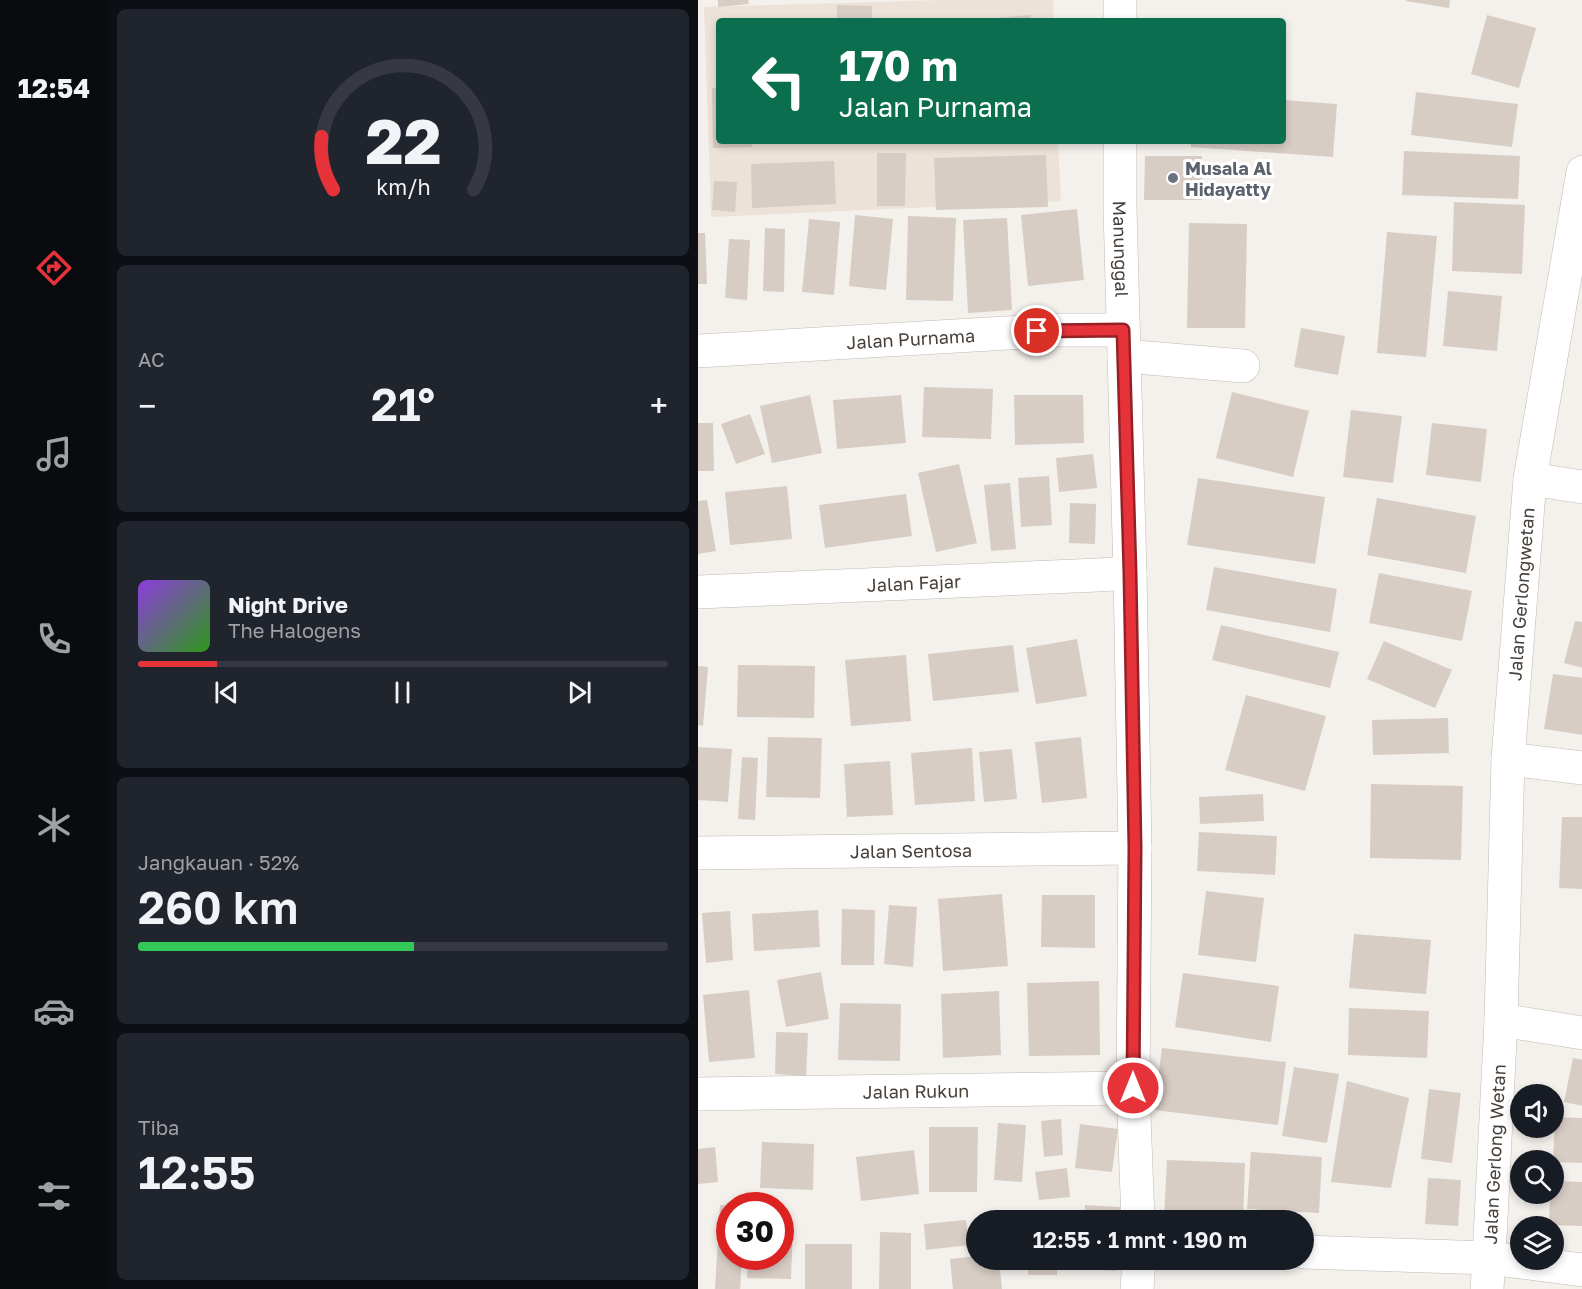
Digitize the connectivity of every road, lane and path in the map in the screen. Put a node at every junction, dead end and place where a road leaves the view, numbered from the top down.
1 (1120, 0) edge
2 (1120, 18) edge
3 (1120, 144) edge
4 (1582, 184) edge
5 (1123, 343) junction
6 (698, 351) edge
7 (1243, 366) dead end
8 (1530, 479) junction
9 (1583, 487) edge
10 (1130, 573) junction
11 (698, 592) edge
12 (1508, 759) junction
13 (1583, 768) edge
14 (1130, 848) junction
15 (698, 854) edge
16 (1501, 1020) junction
17 (1583, 1033) edge
18 (1133, 1088) junction
19 (698, 1094) edge
20 (1138, 1210) edge
21 (1314, 1253) edge
22 (1139, 1270) edge
23 (1583, 1270) edge
24 (1488, 1274) edge
25 (1138, 1289) edge

1 - 2 street
3 - 5 street, Manunggal
4 - 8 street, Jalan Gerlongwetan
5 - 6 street, Jalan Purnama
5 - 7 street, Jalan Purnama
5 - 10 street, Manunggal
8 - 9 street
8 - 12 street, Jalan Gerlongwetan
10 - 11 street, Jalan Fajar
10 - 14 street, Manunggal
12 - 13 street
12 - 16 street, Jalan Gerlongwetan
14 - 15 street, Jalan Sentosa
14 - 18 street, Manunggal
16 - 17 street
16 - 24 street, Jalan Gerlong Wetan
18 - 19 street, Jalan Rukun
18 - 20 street, Manunggal
21 - 24 street
22 - 25 street
23 - 24 street

